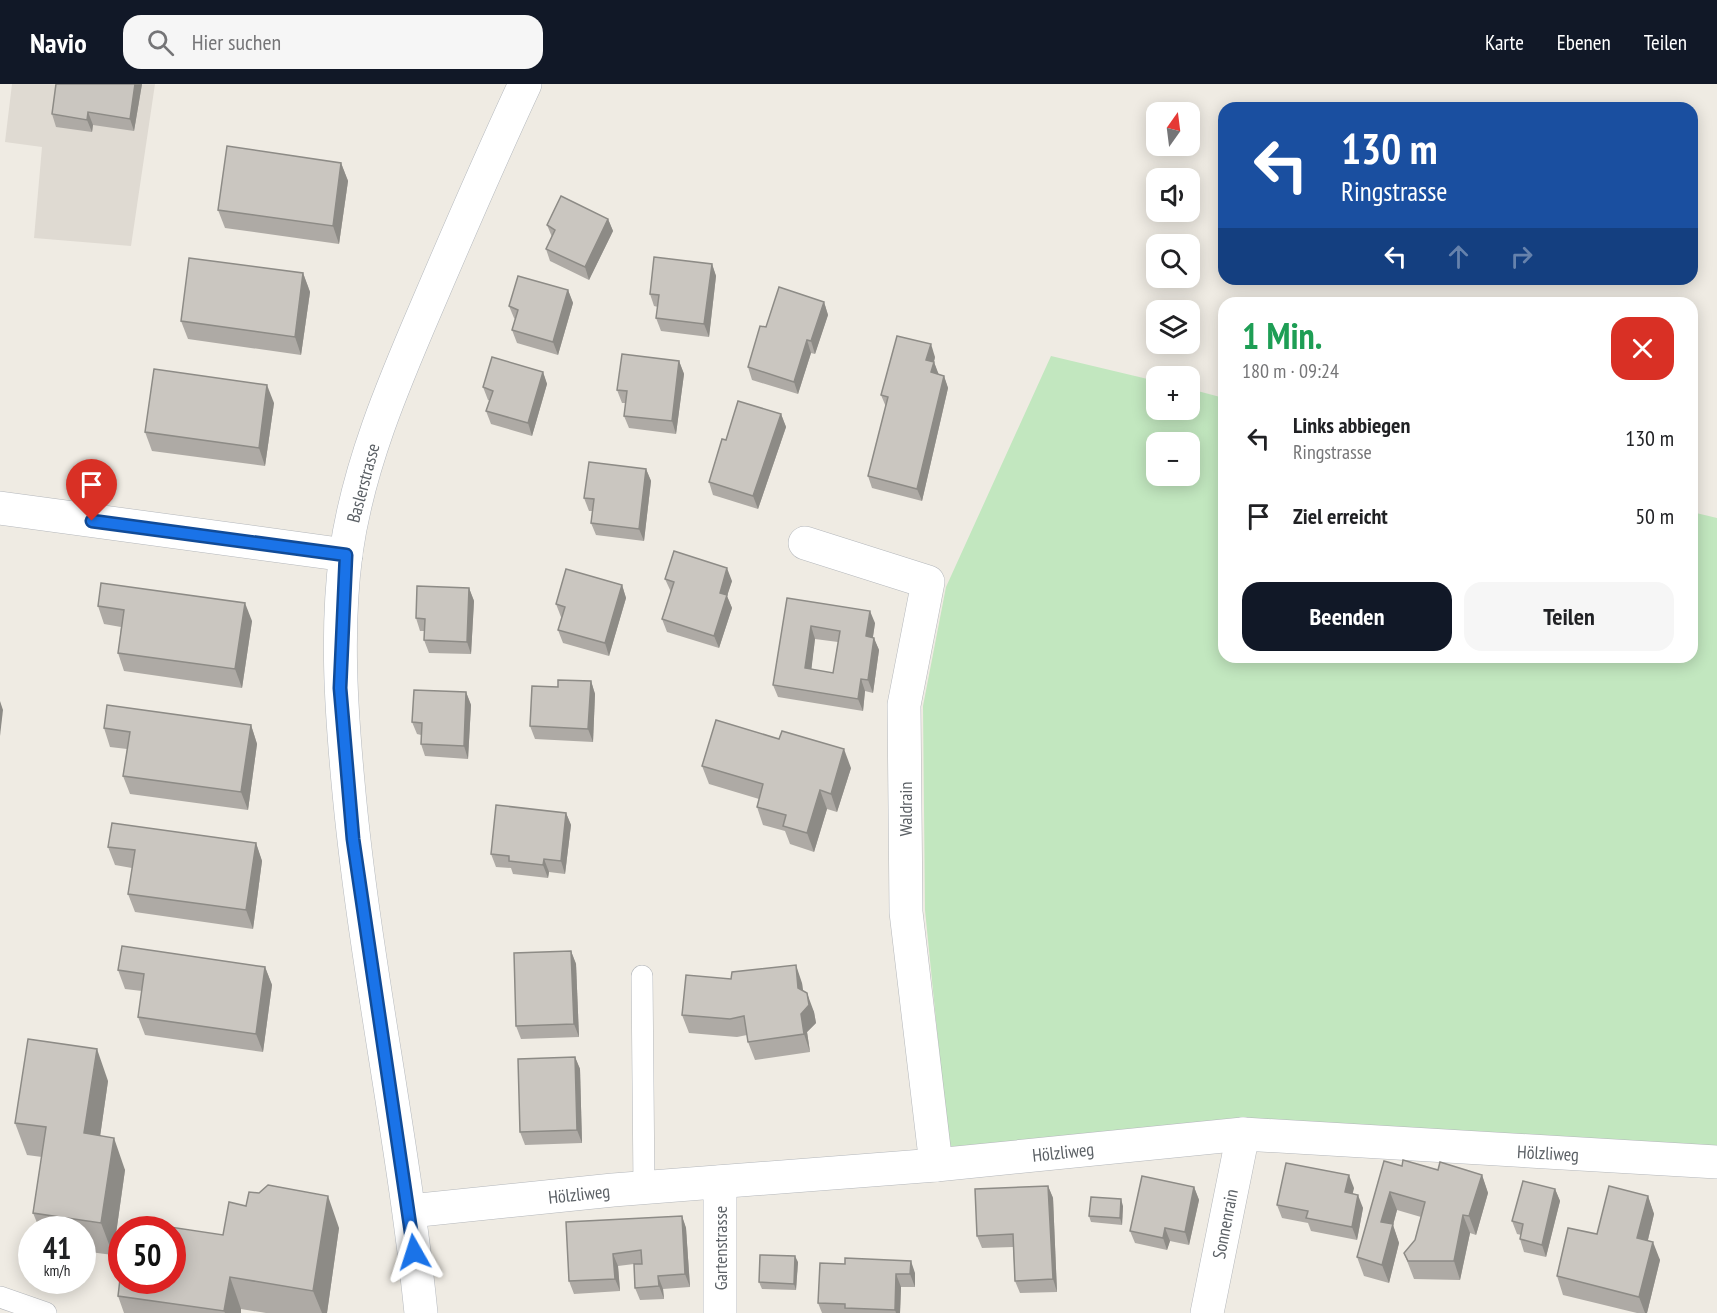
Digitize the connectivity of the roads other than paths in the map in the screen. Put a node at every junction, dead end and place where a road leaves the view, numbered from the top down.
1 (525, 84) edge
2 (0, 508) edge
3 (805, 543) dead end
4 (346, 555) junction
5 (642, 976) dead end
6 (1243, 1134) junction
7 (1717, 1162) edge
8 (936, 1165) junction
9 (720, 1182) junction
10 (644, 1188) junction
11 (410, 1211) junction
12 (0, 1297) edge
13 (46, 1313) edge
14 (421, 1313) edge
15 (720, 1313) edge
16 (1207, 1313) edge

1 - 4 street, Baslerstrasse
2 - 4 street
3 - 8 street, Waldrain
4 - 11 street, Baslerstrasse
5 - 10 lane
6 - 7 street, Hölzliweg
6 - 8 street, Hölzliweg
6 - 16 street, Sonnenrain
8 - 9 street, Hölzliweg
9 - 10 street, Hölzliweg
9 - 15 street, Gartenstrasse
10 - 11 street, Hölzliweg
11 - 14 street, Baslerstrasse
12 - 13 lane

